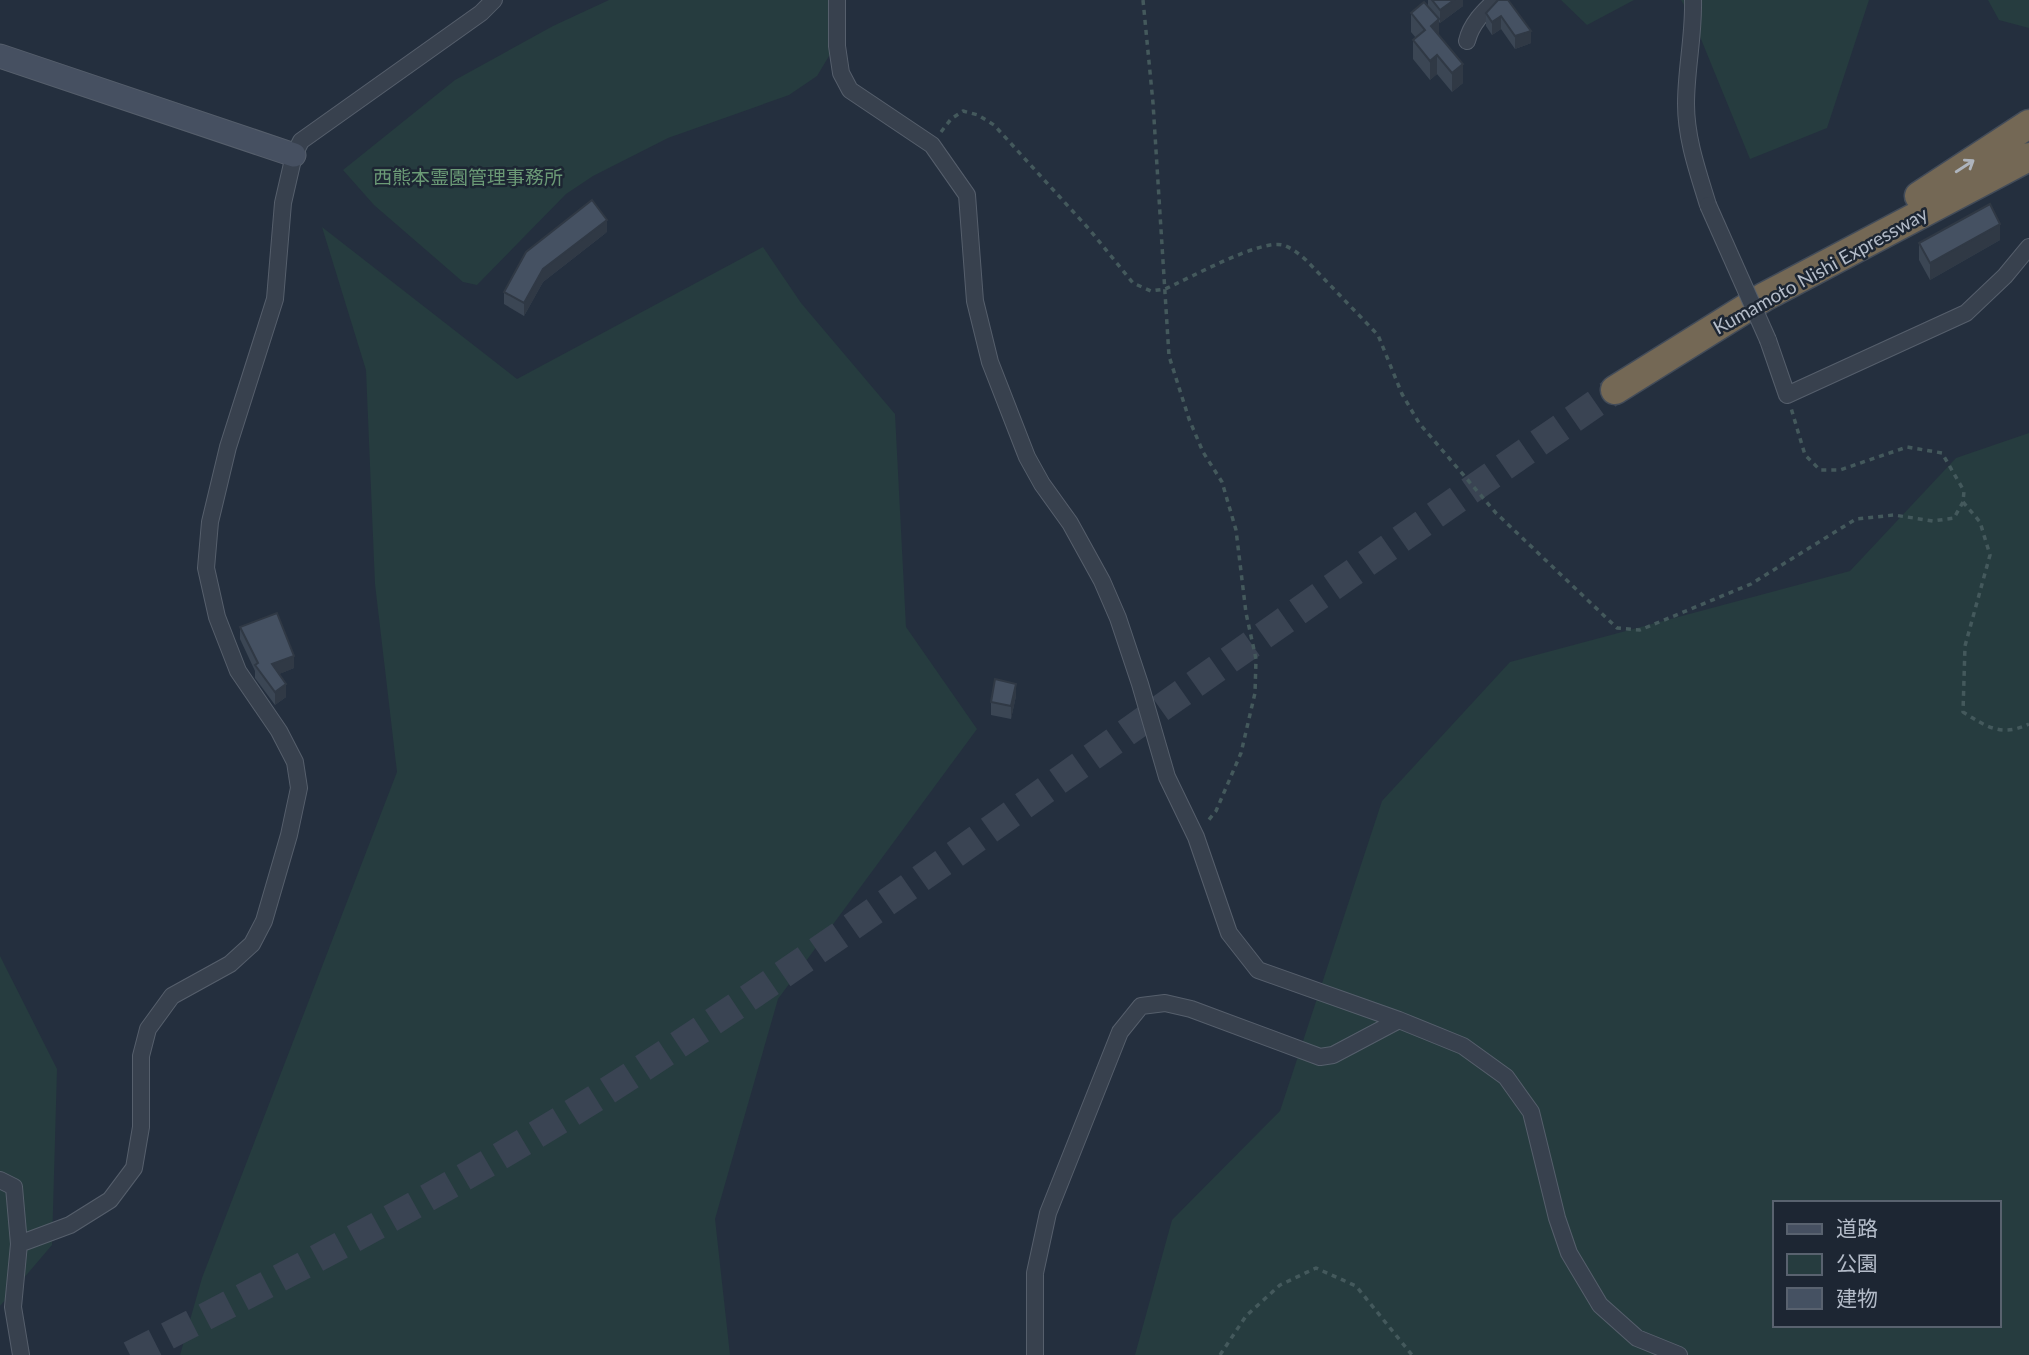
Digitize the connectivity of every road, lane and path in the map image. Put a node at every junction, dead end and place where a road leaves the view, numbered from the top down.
1 (494, 0) edge
2 (837, 0) edge
3 (1143, 0) edge
4 (1496, 0) edge
5 (1693, 0) edge
6 (1467, 41) dead end
7 (0, 57) edge
8 (2029, 124) edge
9 (932, 145) junction
10 (294, 155) junction
11 (2029, 157) edge
12 (2029, 174) edge
13 (2029, 247) edge
14 (1165, 289) junction
15 (1764, 298) junction
16 (1615, 390) tunnel mouth
17 (1787, 395) junction
18 (1963, 502) junction
19 (2029, 724) edge
20 (1196, 837) junction
21 (1399, 1020) junction
22 (0, 1180) edge
23 (19, 1244) junction
24 (21, 1355) edge
25 (1035, 1355) edge
26 (1220, 1355) edge
27 (1412, 1355) edge
28 (1679, 1355) edge

1 - 10 street
2 - 9 street
3 - 14 path
4 - 6 street
5 - 17 street, bridge
7 - 10 street
15 -> 8 highway
9 - 14 path
9 - 20 street
10 - 23 street
11 - 15 highway, Kumamoto Nishi Expressway
12 - 15 highway
13 - 17 street
14 - 18 path
14 - 20 path
15 - 16 highway, Kumamoto Nishi Expressway
17 - 18 path
18 - 19 path
20 - 21 street
21 - 25 street
21 - 28 street
22 - 23 street
23 - 24 street
26 - 27 path

